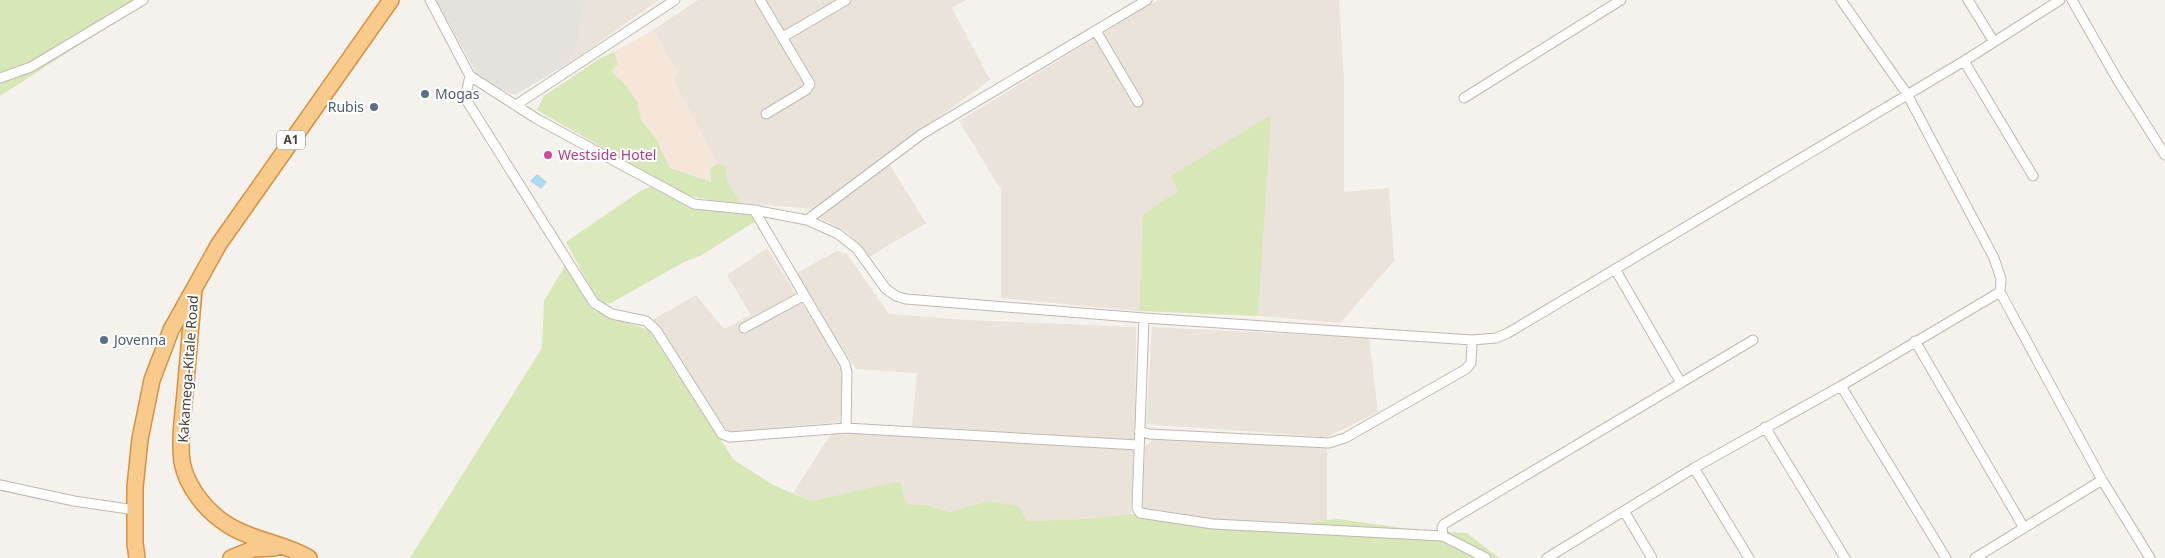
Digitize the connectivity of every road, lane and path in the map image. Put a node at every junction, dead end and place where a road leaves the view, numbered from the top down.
1 (144, 0) edge
2 (390, 0) edge
3 (430, 0) edge
4 (675, 0) edge
5 (760, 0) edge
6 (846, 0) edge
7 (1622, 0) edge
8 (1841, 0) edge
9 (1968, 0) edge
10 (2060, 0) edge
11 (2072, 0) edge
12 (1141, 1) edge
13 (1096, 31) junction
14 (783, 37) junction
15 (1994, 42) junction
16 (1964, 62) junction
17 (470, 76) junction
18 (0, 78) edge
19 (1907, 94) junction
20 (1464, 98) dead end
21 (1138, 102) dead end
22 (516, 105) junction
23 (766, 114) dead end
24 (2165, 155) edge
25 (2034, 176) dead end
26 (754, 210) junction
27 (807, 220) junction
28 (1615, 269) junction
29 (195, 283) junction
30 (2000, 292) junction
31 (803, 296) junction
32 (1144, 318) junction
33 (744, 328) dead end
34 (1472, 340) junction
35 (1753, 340) dead end
36 (1915, 341) junction
37 (1681, 383) junction
38 (1841, 386) junction
39 (1765, 427) junction
40 (846, 428) junction
41 (1139, 431) junction
42 (1138, 445) junction
43 (1694, 468) junction
44 (2102, 480) junction
45 (0, 485) edge
46 (135, 510) junction
47 (1624, 511) junction
48 (2024, 528) junction
49 (1443, 536) junction
50 (286, 548) junction
51 (137, 558) edge
52 (232, 558) edge
53 (310, 558) edge
54 (1486, 558) edge
55 (1548, 558) edge
56 (1652, 558) edge
57 (1750, 558) edge
58 (1845, 558) edge
59 (1946, 558) edge
60 (1975, 558) edge
61 (2150, 558) edge

1 - 18 street
2 - 29 highway, Kakamega-Kitale Road / A1
3 - 17 street
4 - 22 street
5 - 14 street
6 - 14 street
7 - 20 street
8 - 19 street
9 - 15 street
10 - 15 street
11 - 24 street
12 - 13 street
13 - 21 street
13 - 27 street
14 - 23 street
15 - 16 street
16 - 19 street
16 - 25 street
17 - 22 street
17 - 40 street
19 - 28 street
19 - 30 street
22 - 26 street
26 - 27 street
26 - 31 street
27 - 32 street
28 - 34 street
28 - 37 street
29 - 46 highway, Kakamega-Kitale Road / A1
29 - 50 highway, Kakamega-Kitale Road / A1
30 - 36 street
30 - 44 street
31 - 33 street
31 - 40 street
32 - 34 street
32 - 41 street
34 - 41 street
35 - 37 street
36 - 38 street
36 - 48 street
37 - 49 street
38 - 39 street
38 - 59 street
39 - 43 street
39 - 58 street
40 - 42 street
41 - 42 street
42 - 49 street
43 - 47 street
43 - 57 street
44 - 48 street
44 - 61 street
45 - 46 street
46 - 51 highway, Kakamega-Kitale Road / A1
47 - 55 street
47 - 56 street
48 - 60 street
49 - 54 street
50 - 52 highway, Kakamega-Kitale Road / A1
50 - 53 highway, Kakamega-Kitale Road / A1

